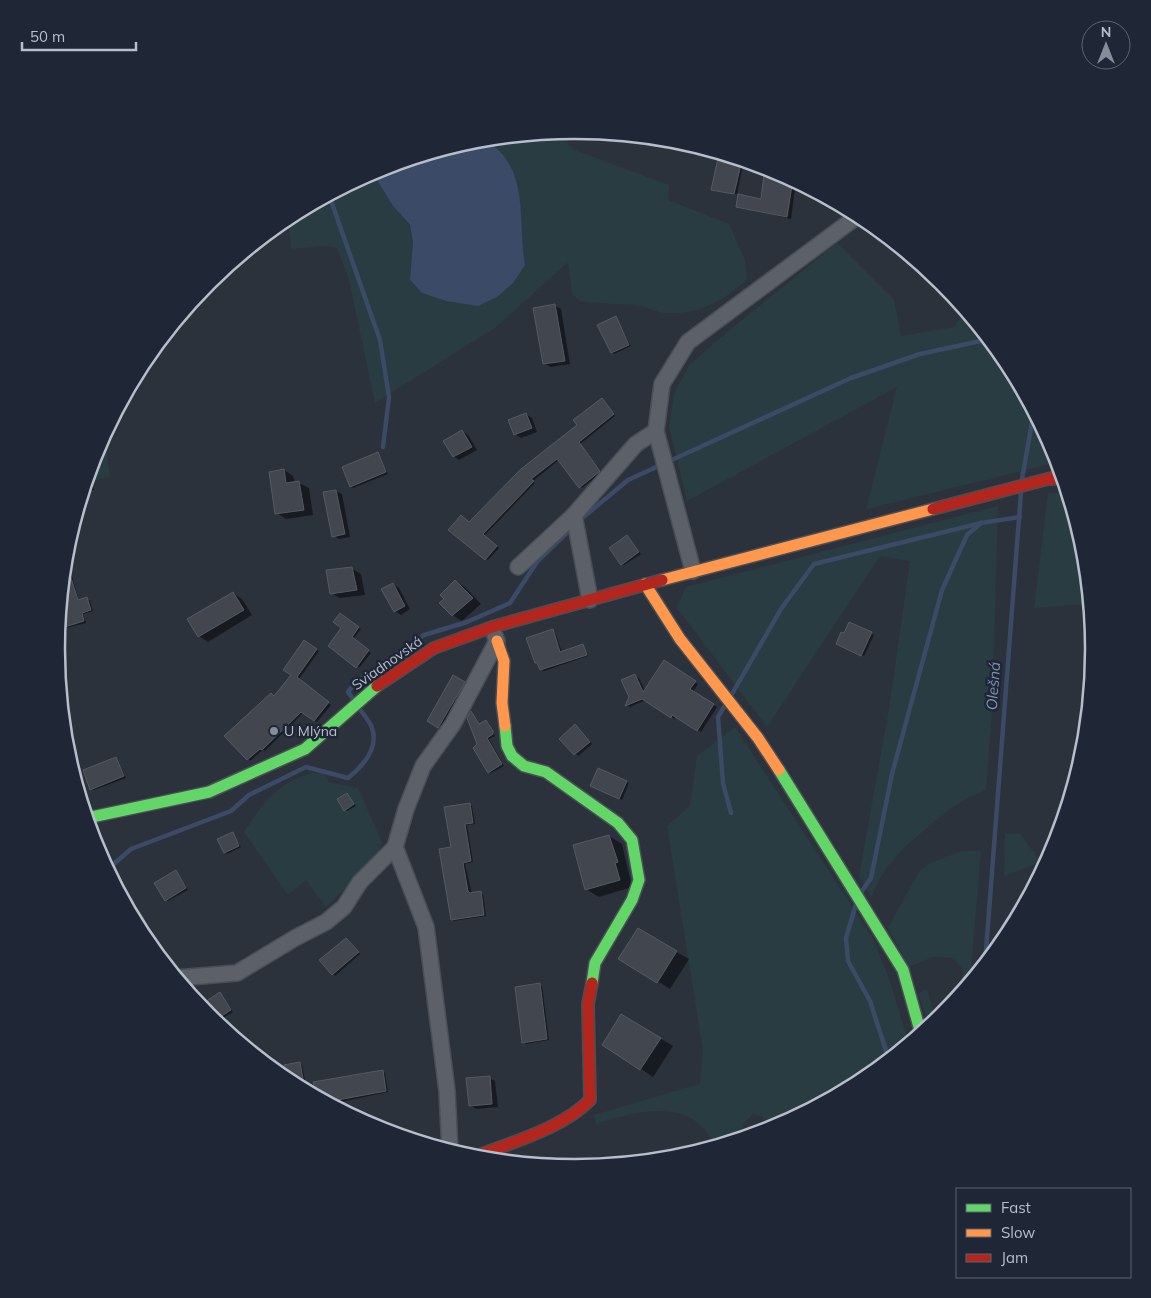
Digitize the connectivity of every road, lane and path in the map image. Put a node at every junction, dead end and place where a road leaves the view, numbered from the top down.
1 (852, 220) edge
2 (656, 431) junction
3 (1056, 478) edge
4 (575, 522) junction
5 (518, 567) dead end
6 (693, 571) junction
7 (645, 584) junction
8 (590, 600) junction
9 (495, 634) junction
10 (93, 817) edge
11 (395, 847) junction
12 (185, 977) edge
13 (919, 1026) edge
14 (450, 1144) edge
15 (487, 1152) edge

1 - 2 street
2 - 4 street
2 - 6 street
3 - 6 main road, Sviadnovská
4 - 5 street
4 - 8 street
6 - 7 main road, Sviadnovská
7 - 8 main road, Sviadnovská
7 - 13 main road
8 - 9 main road, Sviadnovská
9 - 10 main road, Sviadnovská
9 - 11 street
9 - 15 main road
11 - 12 street
11 - 14 street

